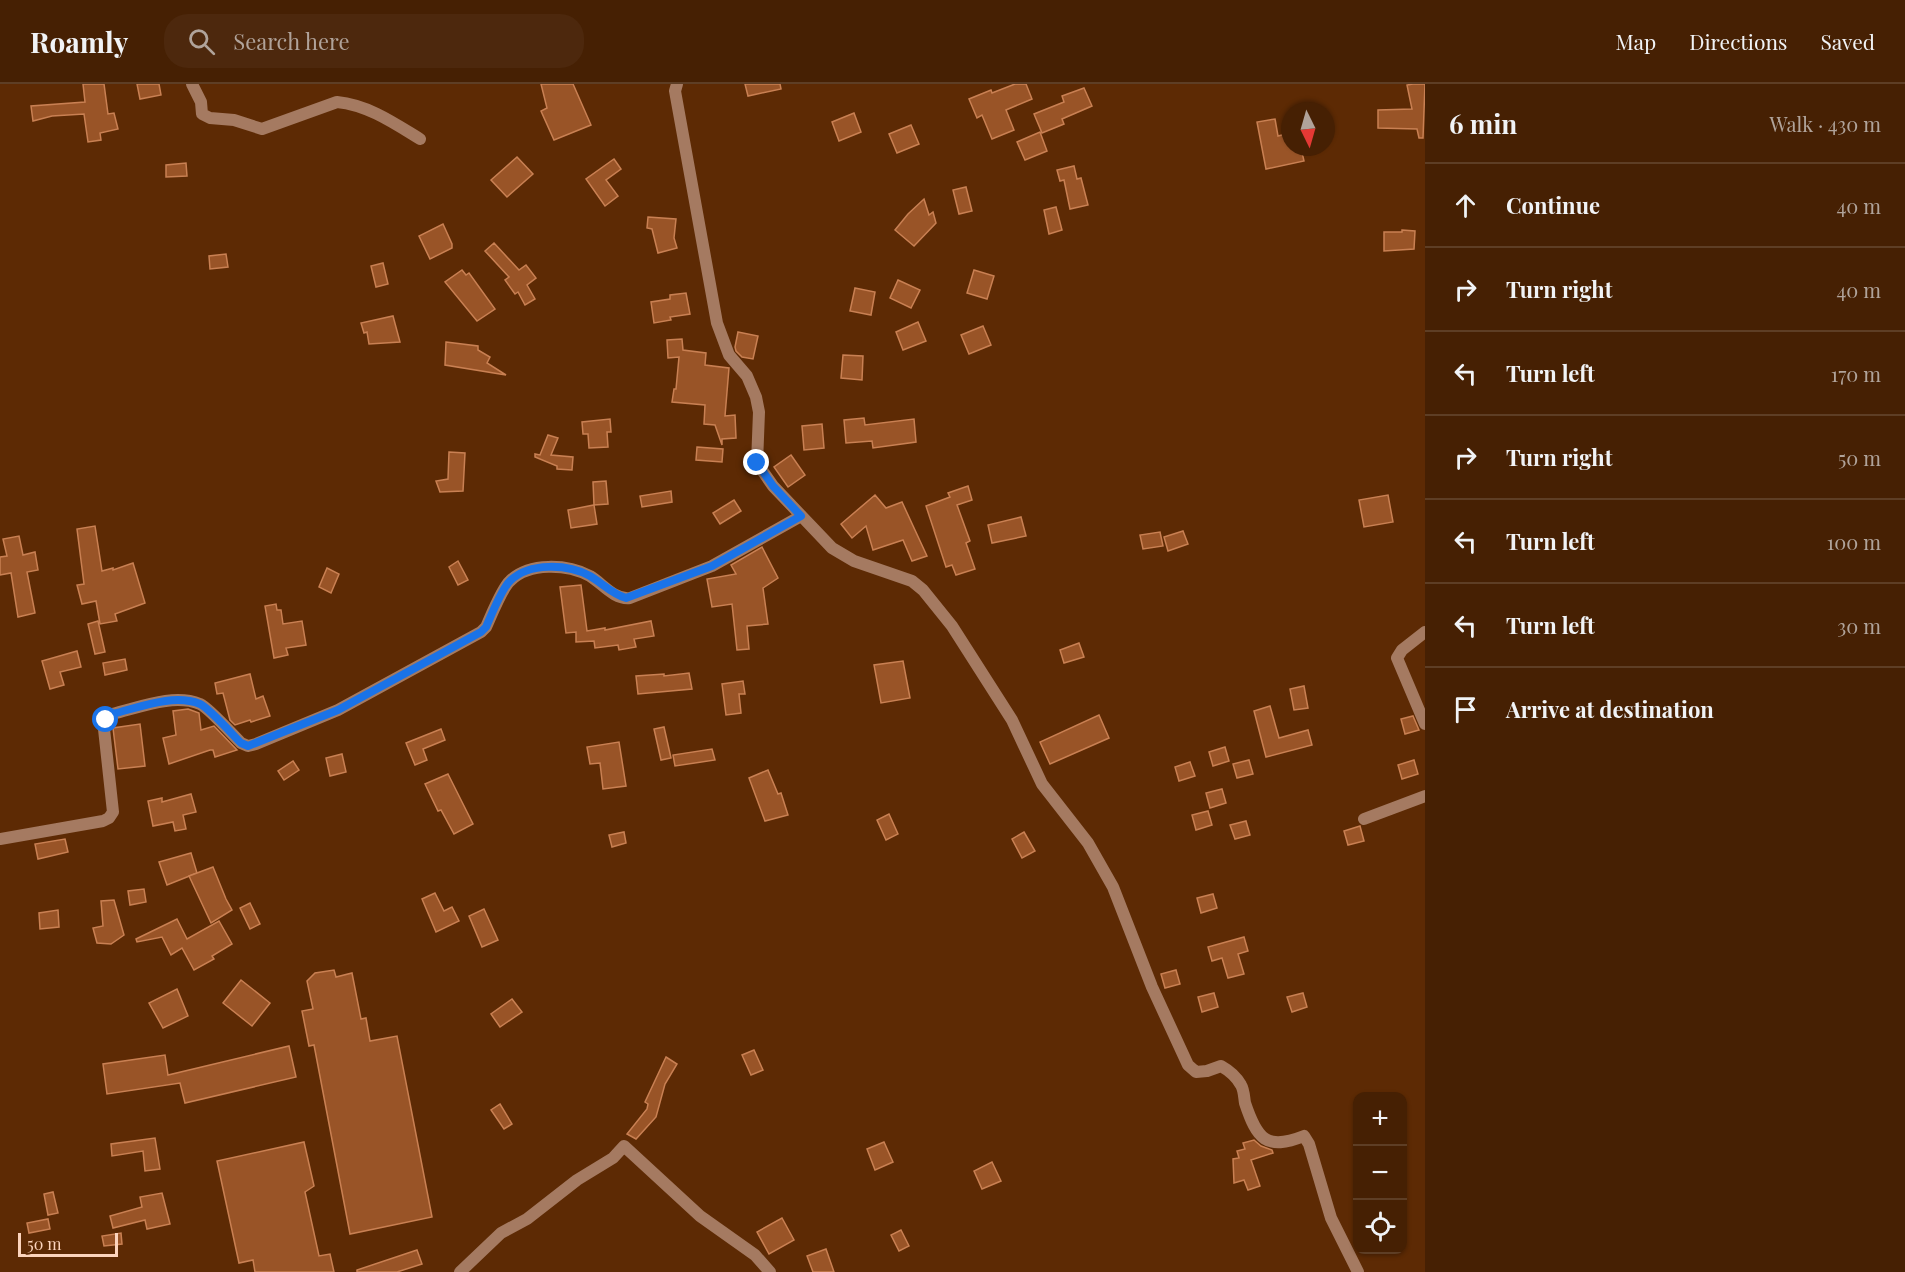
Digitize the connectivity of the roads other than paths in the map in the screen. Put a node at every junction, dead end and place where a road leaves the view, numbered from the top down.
1 (192, 84) edge
2 (677, 84) edge
3 (420, 139) dead end
4 (801, 516) junction
5 (1425, 632) edge
6 (1425, 724) edge
7 (1425, 796) edge
8 (1364, 819) dead end
9 (0, 839) edge
10 (460, 1272) edge
11 (770, 1272) edge
12 (1358, 1272) edge

1 - 3 street
2 - 4 street
4 - 9 street
4 - 12 street
5 - 6 street
7 - 8 street
10 - 11 street

